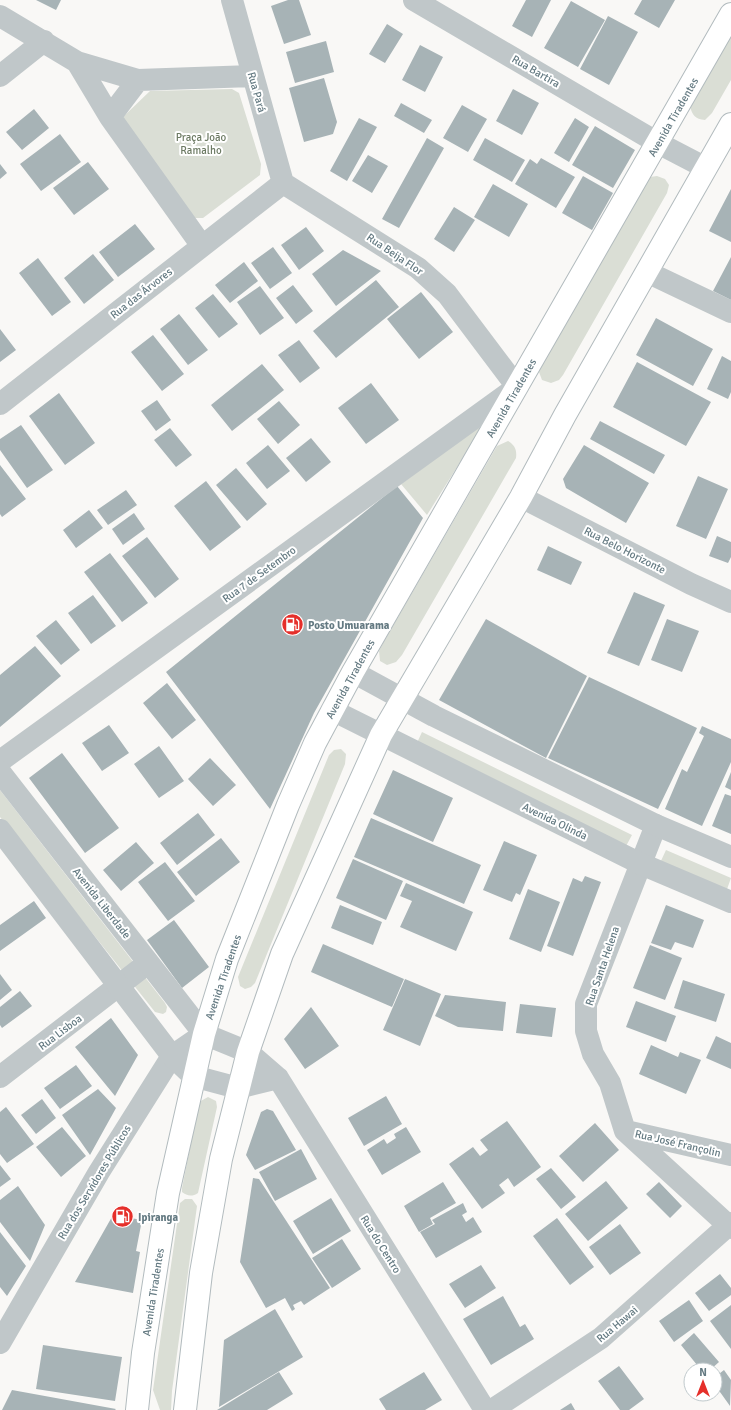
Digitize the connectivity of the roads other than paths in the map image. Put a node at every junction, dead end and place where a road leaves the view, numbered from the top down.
1 (232, 0) edge
2 (414, 0) edge
3 (731, 14) edge
4 (0, 16) edge
5 (44, 41) junction
6 (77, 62) junction
7 (0, 76) edge
8 (252, 76) junction
9 (138, 80) junction
10 (110, 117) junction
11 (731, 124) edge
12 (658, 143) junction
13 (706, 168) junction
14 (283, 183) junction
15 (202, 246) junction
16 (647, 272) junction
17 (731, 312) edge
18 (517, 387) junction
19 (0, 404) edge
20 (521, 497) junction
21 (731, 602) edge
22 (353, 672) junction
23 (401, 698) junction
24 (332, 710) junction
25 (381, 734) junction
26 (0, 761) edge
27 (0, 772) edge
28 (656, 825) junction
29 (0, 830) edge
30 (731, 857) edge
31 (640, 863) junction
32 (731, 902) edge
33 (148, 963) junction
34 (120, 986) junction
35 (204, 1034) junction
36 (248, 1052) junction
37 (172, 1056) junction
38 (193, 1076) junction
39 (0, 1078) edge
40 (278, 1078) junction
41 (238, 1088) junction
42 (625, 1131) junction
43 (731, 1155) edge
44 (730, 1226) edge
45 (0, 1344) edge
46 (137, 1410) edge
47 (185, 1410) edge
48 (484, 1410) edge
49 (492, 1410) edge

1 - 8 street, Rua Pará
2 - 12 street, Rua Bartira
3 - 12 main road, Avenida Tiradentes
4 - 5 street
5 - 6 street
5 - 7 street
6 - 9 street
6 - 10 street
8 - 9 street
8 - 14 street, Rua Pará
9 - 10 street
10 - 15 street
11 - 13 main road
12 - 13 street, Rua Bartira
12 - 18 main road, Avenida Tiradentes
13 - 16 main road
14 - 15 street, Rua das Árvores
14 - 18 street, Rua Beija Flor
15 - 19 street, Rua das Árvores
16 - 17 street
16 - 20 main road
18 - 22 main road, Avenida Tiradentes
18 - 26 street, Rua 7 de Setembro
20 - 21 street, Rua Belo Horizonte
20 - 23 main road
22 - 23 street
22 - 24 main road, Avenida Tiradentes
23 - 25 main road
23 - 28 street
24 - 25 street, Avenida Olinda
24 - 35 main road, Avenida Tiradentes
25 - 31 street, Avenida Olinda
25 - 36 main road
27 - 33 street, Avenida Liberdade
28 - 30 street
28 - 31 street, Rua Santa Helena
29 - 34 street
31 - 32 street, Avenida Olinda
31 - 42 street, Rua Santa Helena
33 - 34 street, Rua Lisboa
33 - 35 street, Avenida Liberdade
34 - 37 street
34 - 39 street, Rua Lisboa
35 - 36 street, Rua do Centro
35 - 37 street, Rua dos Servidores Públicos
35 - 38 main road, Avenida Tiradentes
36 - 40 street, Rua do Centro
36 - 41 main road
37 - 38 street
37 - 45 street, Rua dos Servidores Públicos
38 - 41 street
38 - 46 main road, Avenida Tiradentes
40 - 41 street
40 - 48 street, Rua do Centro
41 - 47 main road
42 - 43 street, Rua José Françolin
42 - 44 street
44 - 49 street, Rua Hawai

